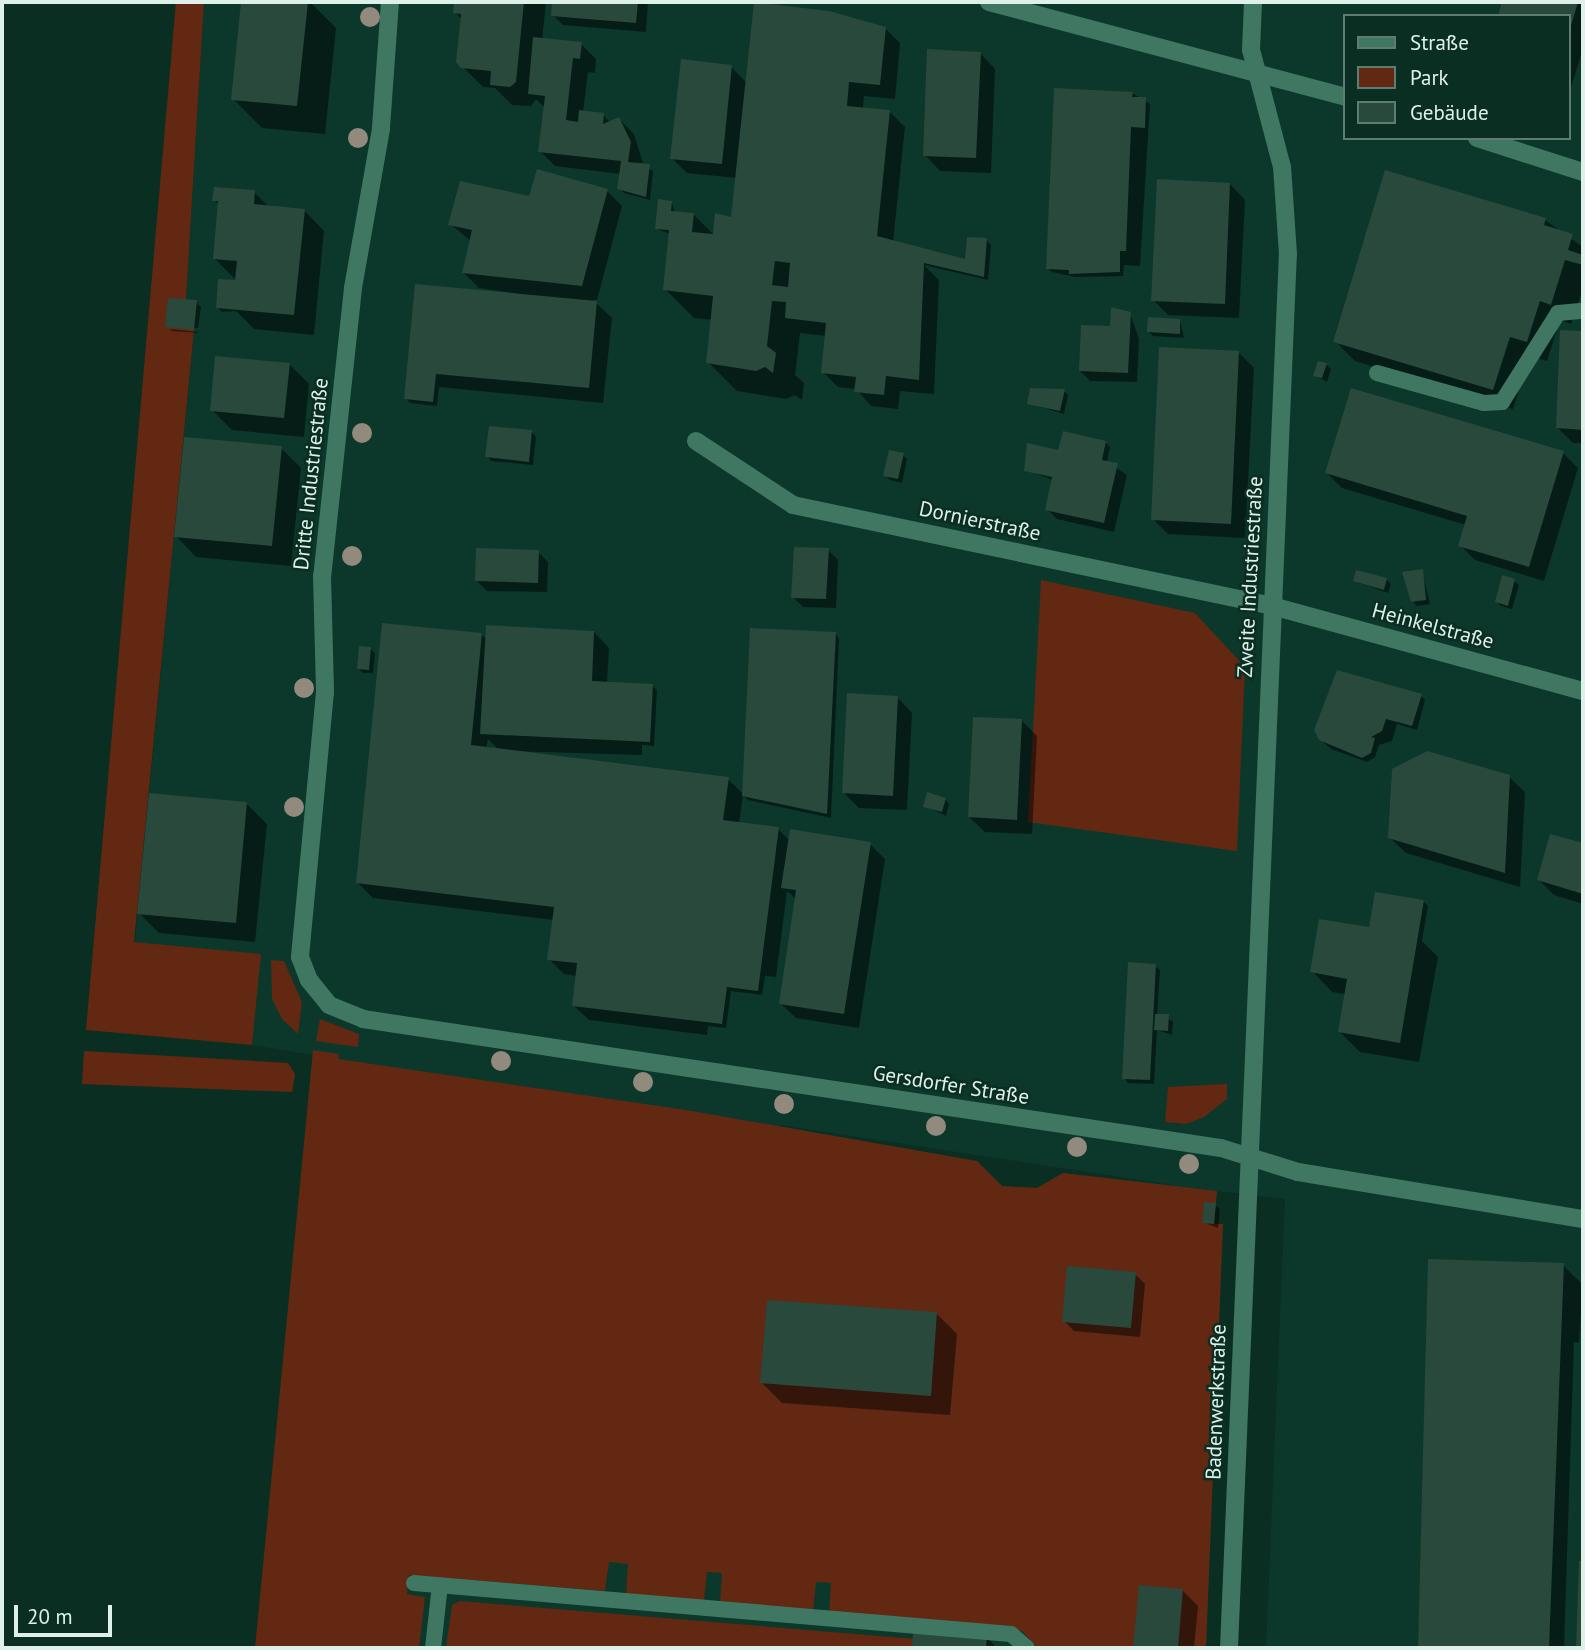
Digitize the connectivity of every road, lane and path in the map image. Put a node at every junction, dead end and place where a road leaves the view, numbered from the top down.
1 (390, 2) edge
2 (989, 2) edge
3 (1252, 2) edge
4 (1256, 74) junction
5 (1344, 97) edge
6 (1483, 140) edge
7 (1583, 172) edge
8 (1583, 311) edge
9 (1377, 373) dead end
10 (696, 441) dead end
11 (1272, 606) junction
12 (1583, 691) edge
13 (317, 991) joint
14 (1248, 1158) junction
15 (1583, 1219) edge
16 (414, 1583) dead end
17 (440, 1585) junction
18 (433, 1648) edge
19 (1027, 1648) edge
20 (1229, 1648) edge

1 - 13 street, Dritte Industriestraße
2 - 4 street
3 - 4 street, Zweite Industriestraße
4 - 5 street
4 - 11 street, Zweite Industriestraße
6 - 7 street
8 - 9 lane
10 - 11 street, Dornierstraße
11 - 12 street, Heinkelstraße
11 - 14 street, Zweite Industriestraße
13 - 14 street, Gersdorfer Straße
14 - 15 street, Gersdorfer Straße
14 - 20 street, Badenwerkstraße
16 - 17 lane
17 - 18 lane
17 - 19 lane

